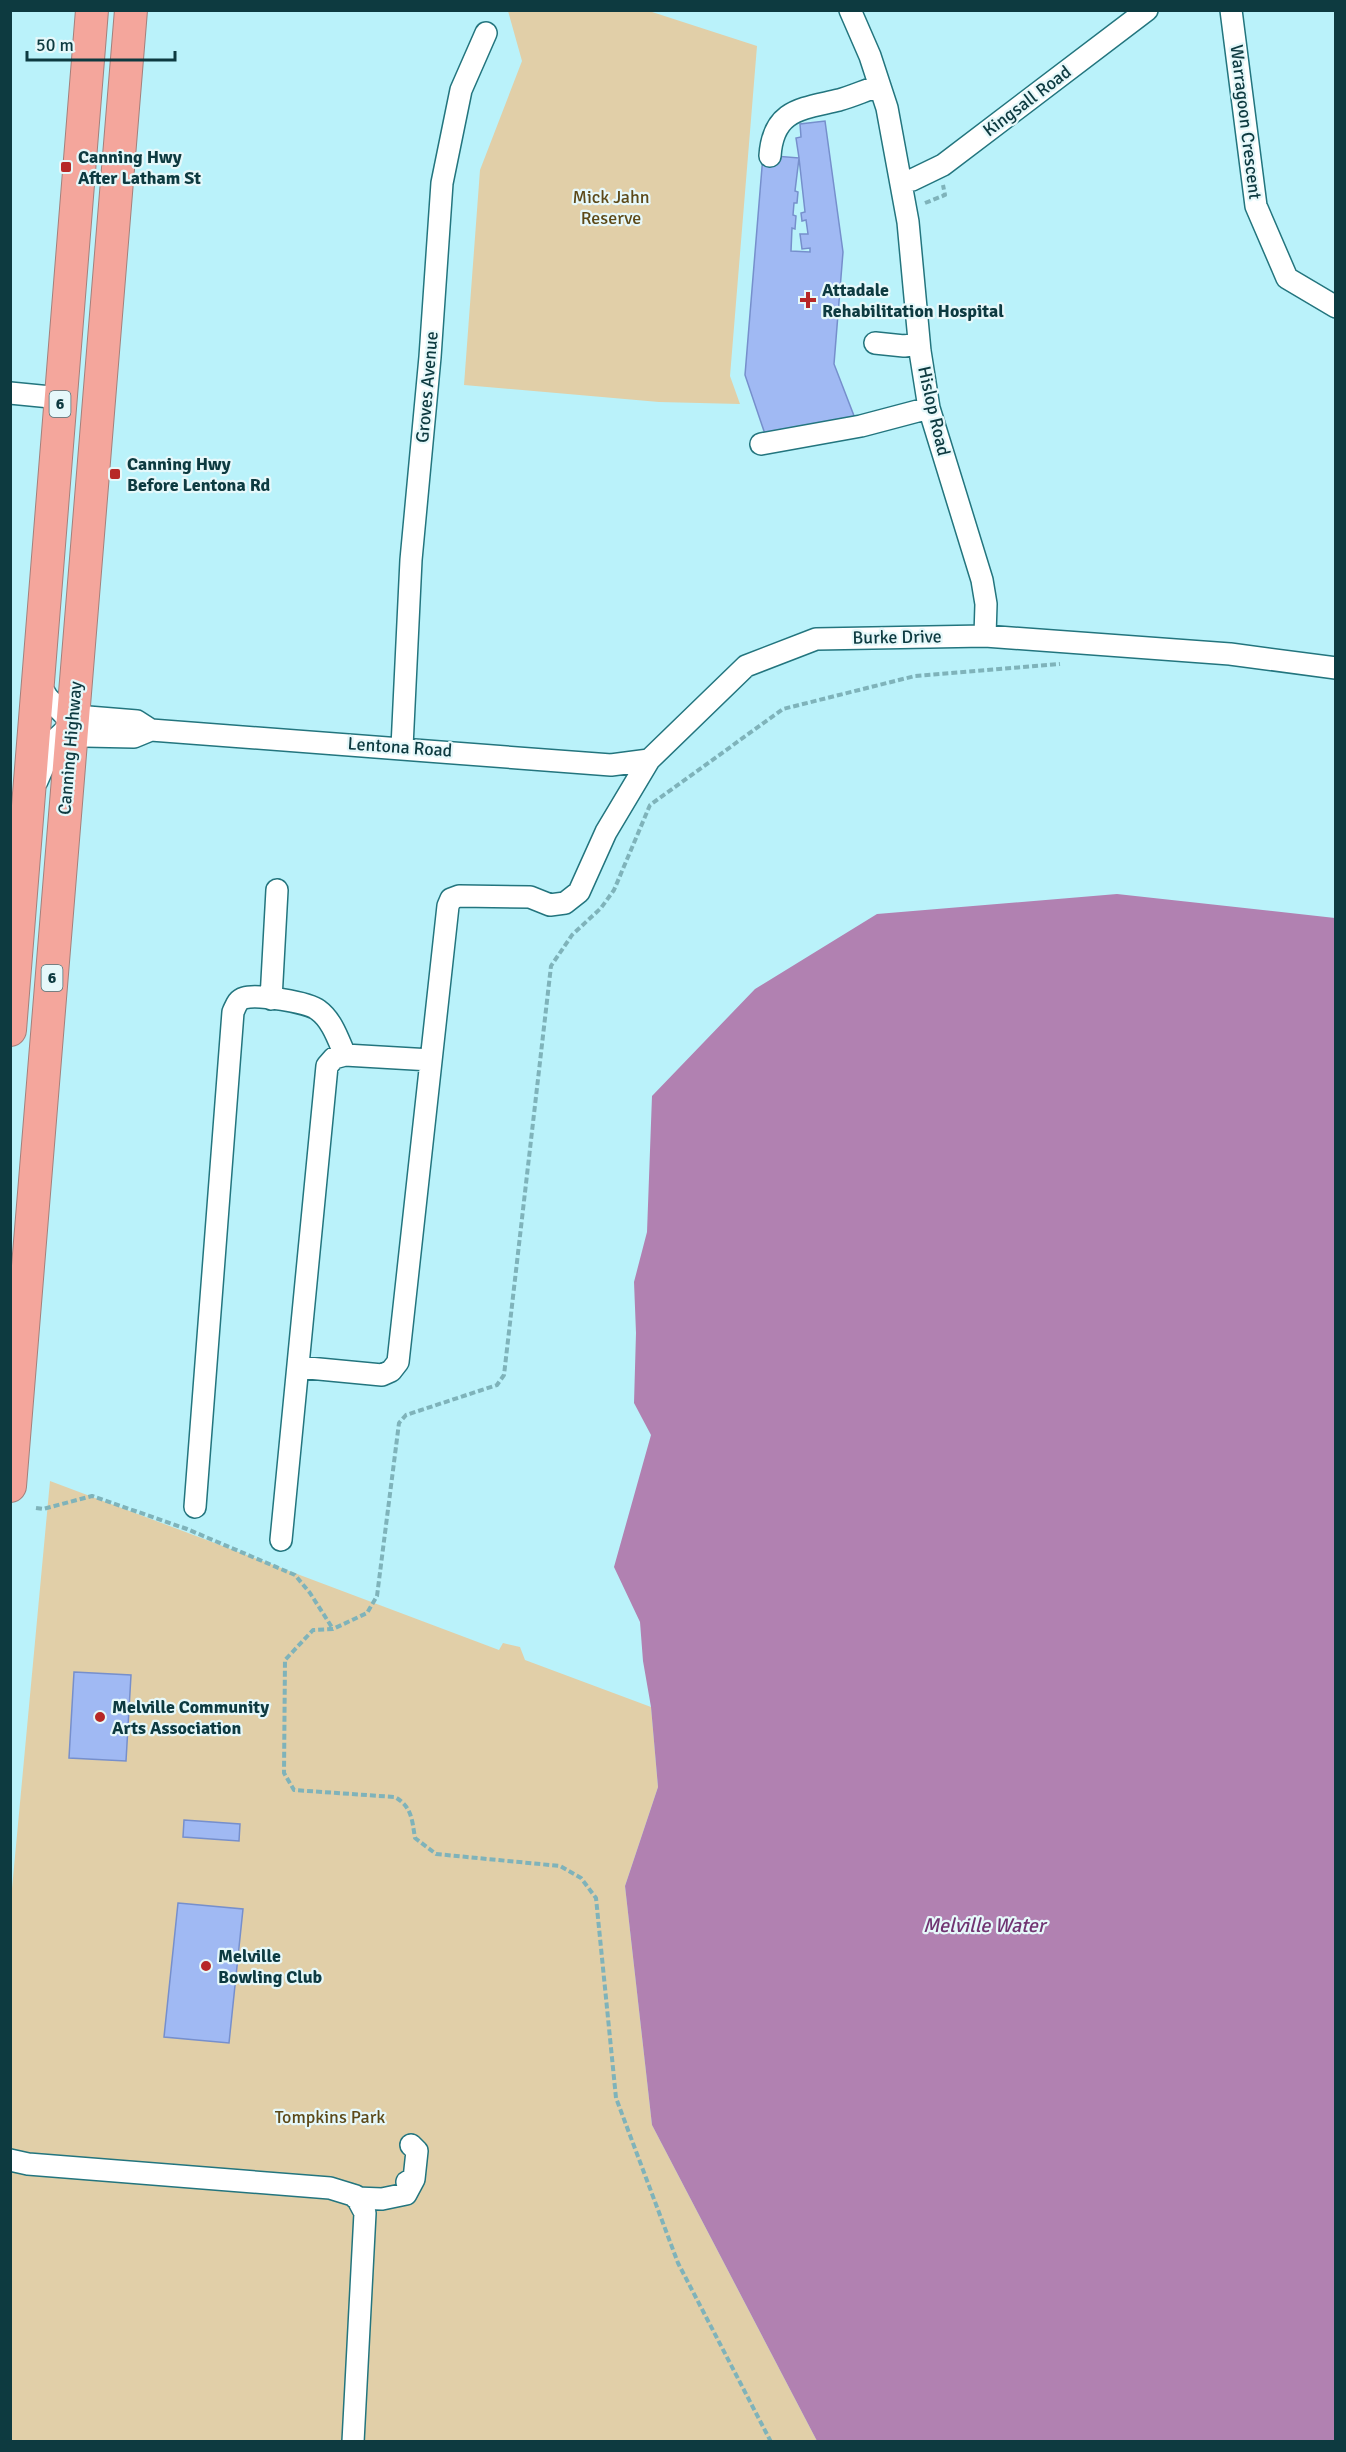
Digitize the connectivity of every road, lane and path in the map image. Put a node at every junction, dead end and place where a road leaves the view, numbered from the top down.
1 (92, 10) edge
2 (131, 10) edge
3 (850, 10) edge
4 (1147, 10) edge
5 (1232, 10) edge
6 (486, 33) dead end
7 (879, 86) junction
8 (770, 156) dead end
9 (940, 166) junction
10 (902, 181) junction
11 (923, 204) dead end
12 (1335, 307) edge
13 (838, 310) dead end
14 (916, 314) junction
15 (875, 343) dead end
16 (919, 344) junction
17 (10, 393) edge
18 (61, 398) junction
19 (929, 408) junction
20 (761, 444) dead end
21 (985, 636) junction
22 (1022, 638) junction
23 (1065, 663) dead end
24 (1018, 667) junction
25 (1335, 668) edge
26 (39, 682) junction
27 (72, 723) junction
28 (402, 747) junction
29 (649, 760) junction
30 (29, 798) junction
31 (277, 890) dead end
32 (13, 963) edge
33 (270, 999) junction
34 (10, 1030) edge
35 (345, 1055) junction
36 (431, 1060) junction
37 (298, 1367) junction
38 (10, 1486) edge
39 (195, 1507) dead end
40 (36, 1508) dead end
41 (281, 1540) dead end
42 (333, 1629) junction
43 (411, 2145) dead end
44 (10, 2160) edge
45 (356, 2198) junction
46 (353, 2442) edge
47 (771, 2442) edge

1 - 18 highway, Canning Highway / 6
2 - 27 highway, Canning Highway / 6
3 - 7 street, Hislop Road
4 - 9 street, Kingsall Road
5 - 12 street, Warragoon Crescent
6 - 28 street, Groves Avenue
7 - 8 street
7 - 10 street, Hislop Road
9 - 10 street, Kingsall Road
9 - 11 path
10 - 14 street, Hislop Road
13 - 14 path
14 - 16 street, Hislop Road
15 - 16 street
16 - 19 street, Hislop Road
17 - 18 street
18 - 26 highway, Canning Highway / 6
19 - 20 street
19 - 21 street, Hislop Road
21 - 22 street, Burke Drive
21 - 29 street, Burke Drive
22 - 24 path
22 - 25 street, Burke Drive
23 - 24 path
24 - 42 path
26 - 27 street, Lentona Road
26 - 30 highway, Canning Highway / 6
27 - 28 street, Lentona Road
27 - 30 street
27 - 38 highway, Canning Highway / 6
28 - 29 street, Lentona Road
29 - 36 street, Burke Drive
30 - 32 highway, Canning Highway / 6
31 - 33 street
32 - 34 highway, Canning Highway / 6
33 - 35 street
33 - 39 street
35 - 36 street
35 - 37 street
36 - 37 street
37 - 41 street
40 - 42 path
42 - 47 path
43 - 45 street
44 - 45 street
45 - 46 street

